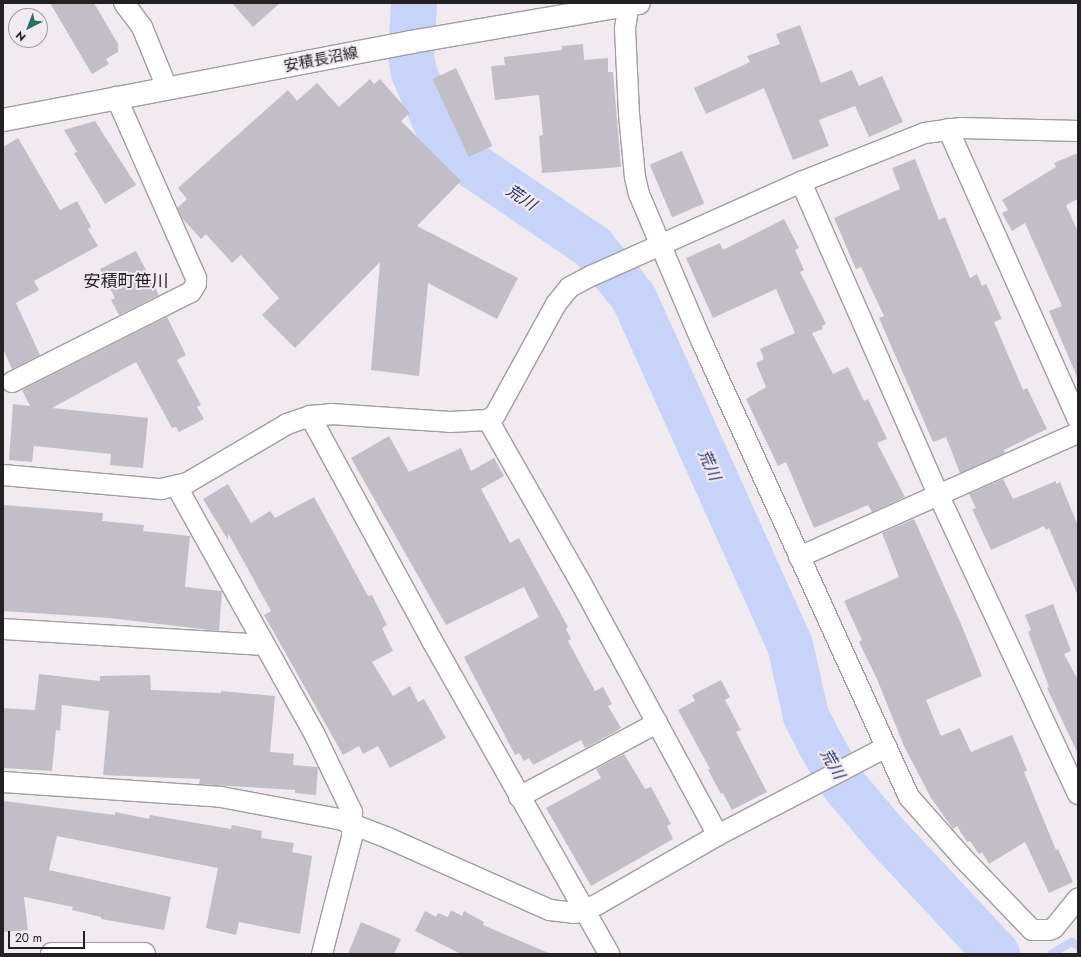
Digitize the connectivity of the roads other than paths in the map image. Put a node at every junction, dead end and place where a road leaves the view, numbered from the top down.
1 (124, 3) edge
2 (632, 4) edge
3 (167, 88) junction
4 (116, 97) junction
5 (3, 120) edge
6 (948, 129) junction
7 (1078, 131) edge
8 (801, 182) junction
9 (659, 245) junction
10 (12, 382) dead end
11 (310, 416) junction
12 (1078, 419) edge
13 (488, 420) junction
14 (1078, 433) edge
15 (3, 475) edge
16 (177, 487) junction
17 (939, 496) junction
18 (799, 557) junction
19 (3, 629) edge
20 (263, 645) junction
21 (657, 723) junction
22 (886, 748) junction
23 (3, 782) edge
24 (1078, 794) edge
25 (519, 797) junction
26 (354, 824) junction
27 (718, 834) junction
28 (1078, 898) edge
29 (584, 910) junction
30 (52, 954) edge
31 (144, 954) edge
32 (322, 954) edge
33 (609, 954) edge

1 - 3 street
2 - 3 main road, 安積長沼線
2 - 9 street
3 - 4 main road, 安積長沼線
4 - 5 main road, 安積長沼線
4 - 10 street
6 - 7 street
6 - 8 street
6 - 12 street
8 - 9 street
8 - 17 street
9 - 13 street
9 - 18 street
11 - 13 street
11 - 16 street
11 - 25 street
13 - 21 street
14 - 17 street
15 - 16 street
16 - 20 street
17 - 18 street
17 - 24 street
18 - 22 street
19 - 20 street
20 - 26 street
21 - 25 street
21 - 27 street
22 - 27 street
22 - 28 street
23 - 26 street
25 - 29 street
26 - 29 street
26 - 32 street
27 - 29 street
29 - 33 street
30 - 31 main road

